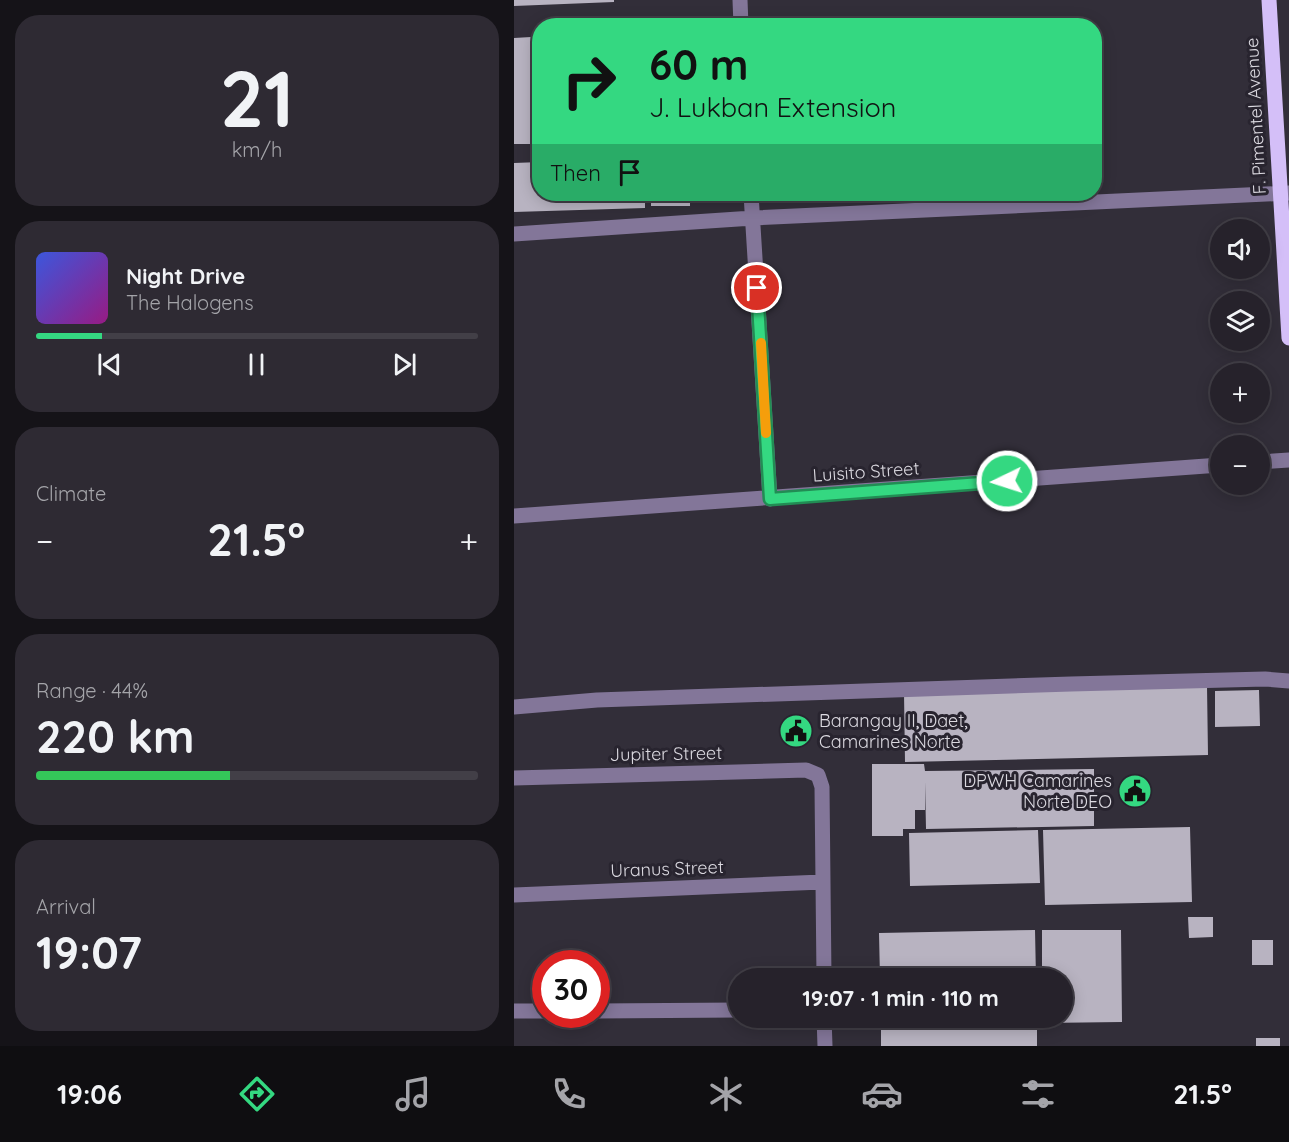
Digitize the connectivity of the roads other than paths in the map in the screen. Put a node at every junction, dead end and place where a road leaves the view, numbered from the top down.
1 (739, 0) edge
2 (1268, 0) edge
3 (740, 18) edge
4 (1284, 194) edge
5 (752, 201) edge
6 (753, 218) junction
7 (514, 234) edge
8 (1288, 338) edge
9 (1288, 460) edge
10 (1270, 461) edge
11 (1210, 466) edge
12 (770, 499) junction
13 (514, 516) edge
14 (1288, 681) edge
15 (514, 707) edge
16 (514, 778) edge
17 (822, 882) junction
18 (514, 895) edge
19 (824, 968) edge
20 (728, 1010) edge
21 (514, 1011) edge
22 (532, 1011) edge
23 (610, 1011) edge
24 (824, 1028) edge
25 (825, 1046) edge

1 - 3 street
2 - 4 main road, F. Pimentel Avenue
4 - 6 street
4 - 8 main road, F. Pimentel Avenue
5 - 6 street
6 - 7 street
6 - 12 street
9 - 10 street
11 - 12 street, Luisito Street
12 - 13 street, Luisito Street
14 - 15 street
16 - 17 street, Jupiter Street
17 - 18 street, Uranus Street
17 - 19 street
20 - 23 street
21 - 22 street
24 - 25 street

